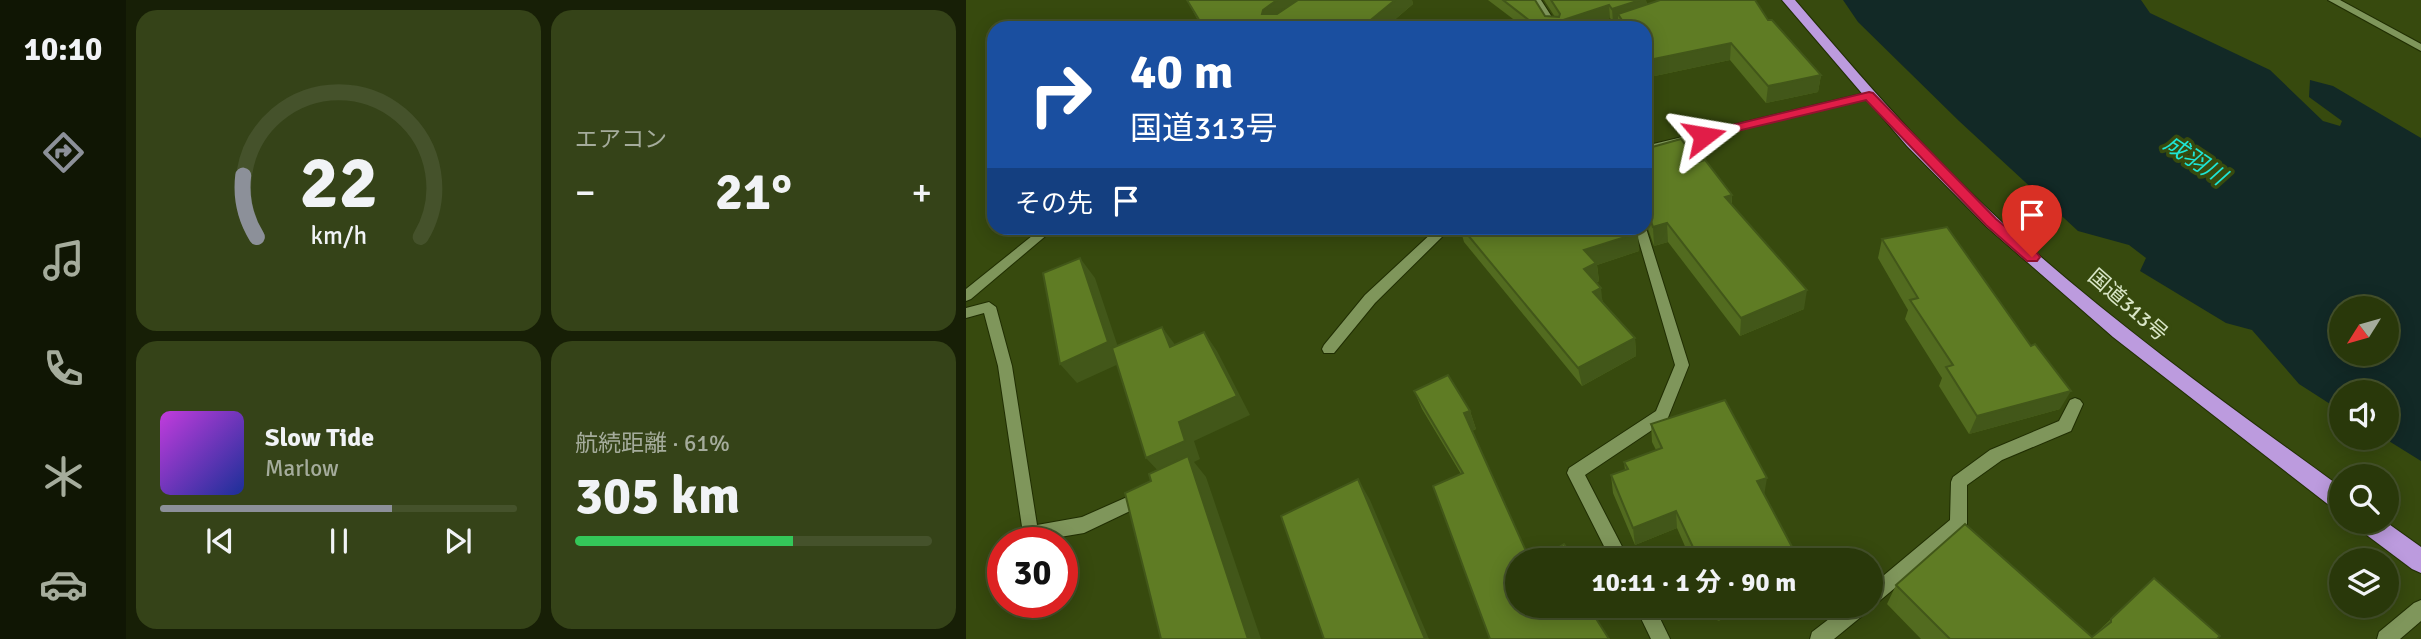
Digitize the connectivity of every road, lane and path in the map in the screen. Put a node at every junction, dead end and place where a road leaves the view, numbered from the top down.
1 (1536, 0) edge
2 (1788, 0) edge
3 (2333, 0) edge
4 (1646, 16) edge
5 (1550, 21) edge
6 (1631, 21) edge
7 (2421, 48) edge
8 (1869, 95) junction
9 (1652, 147) edge
10 (1040, 235) edge
11 (1437, 235) edge
12 (1643, 235) edge
13 (966, 296) edge
14 (966, 313) edge
15 (1329, 349) dead end
16 (2075, 404) dead end
17 (1156, 490) edge
18 (2329, 492) edge
19 (2384, 534) edge
20 (1614, 548) edge
21 (2421, 561) edge
22 (1883, 588) edge
23 (2421, 609) edge
24 (1650, 618) edge
25 (1845, 618) edge
26 (1661, 639) edge
27 (1819, 639) edge
28 (2386, 639) edge

1 - 5 street
2 - 8 highway, 国道313号
3 - 7 street
4 - 6 street
8 - 9 street
8 - 18 highway, 国道313号
10 - 13 street
11 - 15 street
12 - 20 street
14 - 17 street
16 - 22 street
19 - 21 highway
23 - 28 street
24 - 26 street
25 - 27 street

